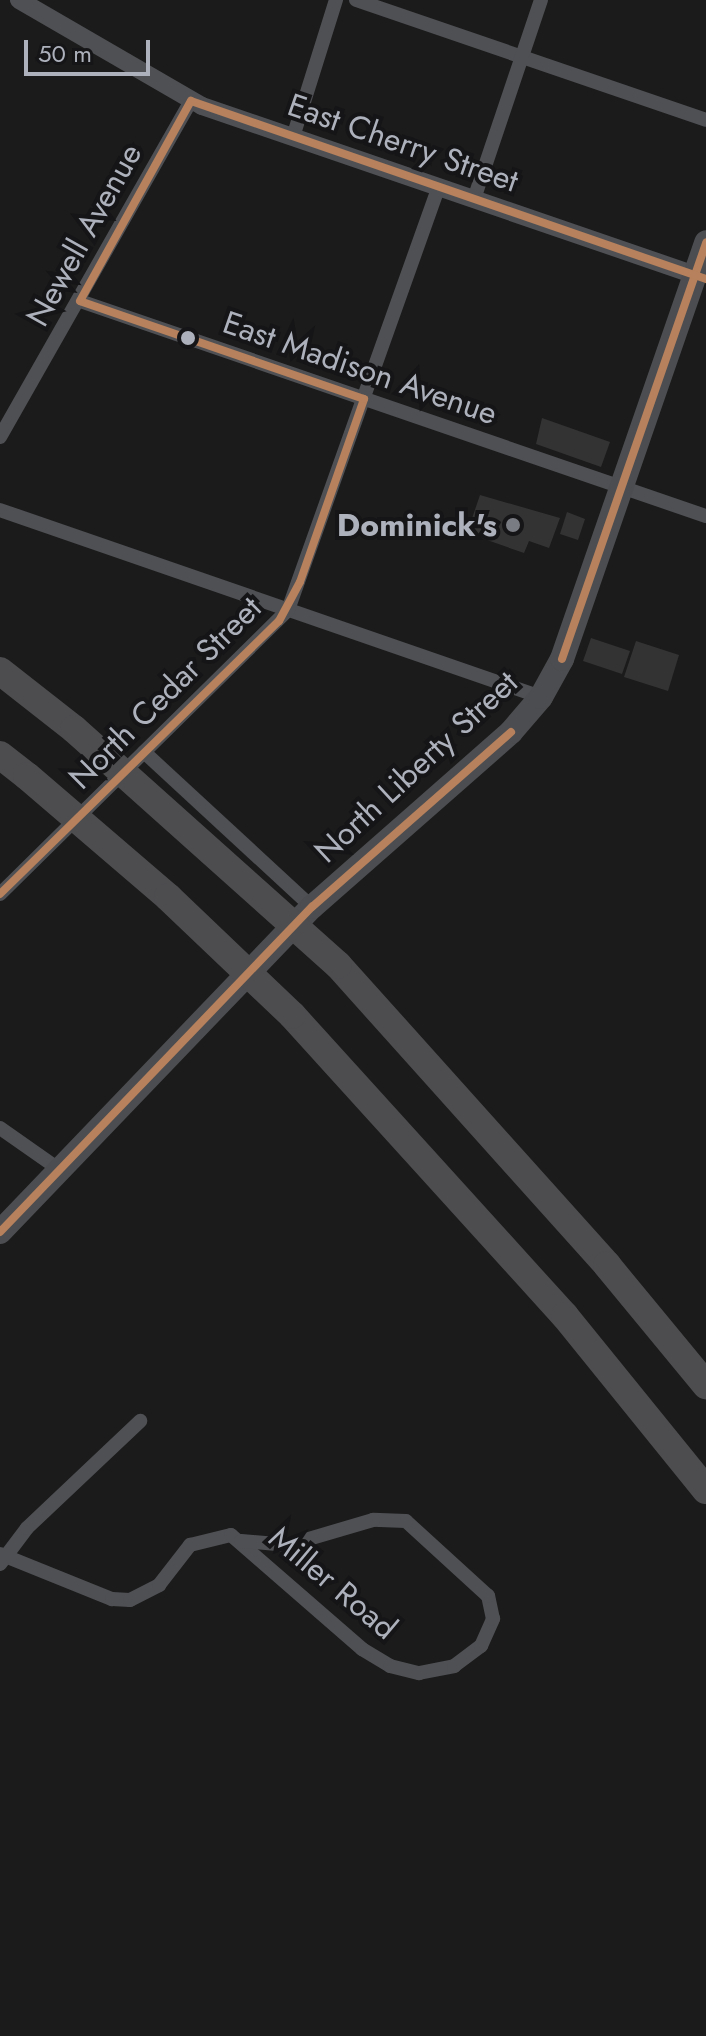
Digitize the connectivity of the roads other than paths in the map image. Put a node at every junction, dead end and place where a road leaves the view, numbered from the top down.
1 (19, 0) edge
2 (336, 0) edge
3 (356, 0) edge
4 (541, 0) edge
5 (522, 57) junction
6 (191, 101) junction
7 (706, 120) edge
8 (293, 137) junction
9 (439, 187) junction
10 (474, 199) junction
11 (706, 242) edge
12 (700, 277) edge
13 (80, 301) junction
14 (364, 399) junction
15 (0, 437) edge
16 (622, 487) junction
17 (0, 510) edge
18 (706, 516) edge
19 (288, 610) junction
20 (0, 671) edge
21 (541, 697) junction
22 (144, 752) junction
23 (0, 755) edge
24 (0, 894) edge
25 (312, 907) junction
26 (0, 1128) edge
27 (60, 1170) junction
28 (0, 1232) edge
29 (706, 1385) edge
30 (140, 1421) dead end
31 (706, 1490) edge
32 (241, 1541) junction
33 (2, 1558) edge

1 - 6 street, East Cherry Street
2 - 8 street
3 - 5 street
4 - 5 street
5 - 7 street
5 - 10 street
6 - 8 street, East Cherry Street
6 - 13 street, Newell Avenue
8 - 9 street, East Cherry Street
9 - 10 street, East Cherry Street
9 - 14 street, North Cedar Street
10 - 12 street, East Cherry Street
11 - 12 main road, North Liberty Street
12 - 16 main road, North Liberty Street
13 - 14 street, East Madison Avenue
13 - 15 street, Newell Avenue
14 - 16 street, East Madison Avenue
14 - 19 street, North Cedar Street
16 - 18 street, East Madison Avenue
16 - 21 main road, North Liberty Street
17 - 19 street
19 - 21 street
19 - 22 street, North Cedar Street
20 - 29 highway, bridge
21 - 25 main road, North Liberty Street
22 - 24 street, North Cedar Street
22 - 25 street
23 - 31 highway, bridge
25 - 27 main road, North Liberty Street
26 - 27 street
27 - 28 main road, North Liberty Street
30 - 33 street
32 - 32 street, Miller Road
32 - 33 street, Miller Road

